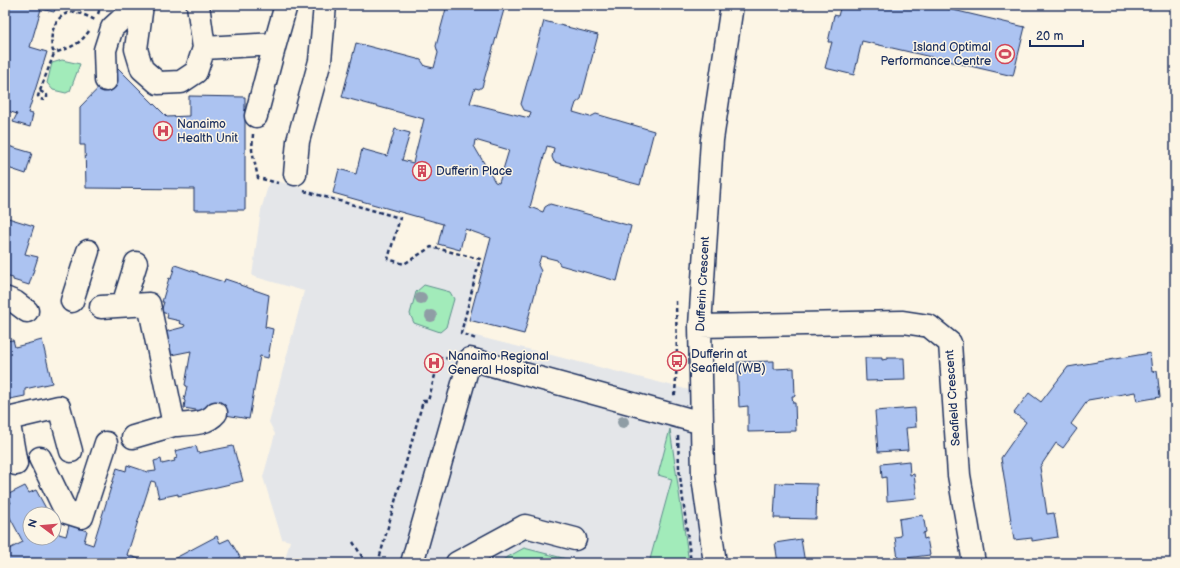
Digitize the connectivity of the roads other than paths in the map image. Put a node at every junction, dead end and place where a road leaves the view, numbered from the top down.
1 (137, 5) edge
2 (142, 5) edge
3 (198, 5) edge
4 (286, 5) edge
5 (325, 5) edge
6 (732, 5) edge
7 (275, 44) junction
8 (204, 48) junction
9 (106, 80) dead end
10 (256, 116) road end
11 (293, 183) road end
12 (88, 251) dead end
13 (136, 262) dead end
14 (5, 298) edge
15 (72, 301) dead end
16 (123, 305) junction
17 (102, 307) dead end
18 (27, 312) dead end
19 (700, 326) junction
20 (216, 413) dead end
21 (702, 423) junction
22 (174, 425) junction
23 (133, 437) dead end
24 (106, 443) dead end
25 (71, 451) dead end
26 (40, 458) dead end
27 (16, 464) dead end
28 (574, 539) dead end
29 (412, 563) edge
30 (457, 563) edge
31 (715, 563) edge
32 (974, 563) edge

1 - 9 street
2 - 8 street
3 - 8 street
4 - 7 street
5 - 11 street
6 - 19 street, Dufferin Crescent
7 - 8 street
7 - 10 street
12 - 15 street
13 - 16 street
14 - 18 street
16 - 17 street
16 - 22 street
19 - 21 street, Dufferin Crescent
19 - 32 street, Seafield Crescent
20 - 22 street
21 - 29 street
21 - 31 street, Dufferin Crescent
22 - 23 street
24 - 26 street
25 - 27 street
28 - 30 street

